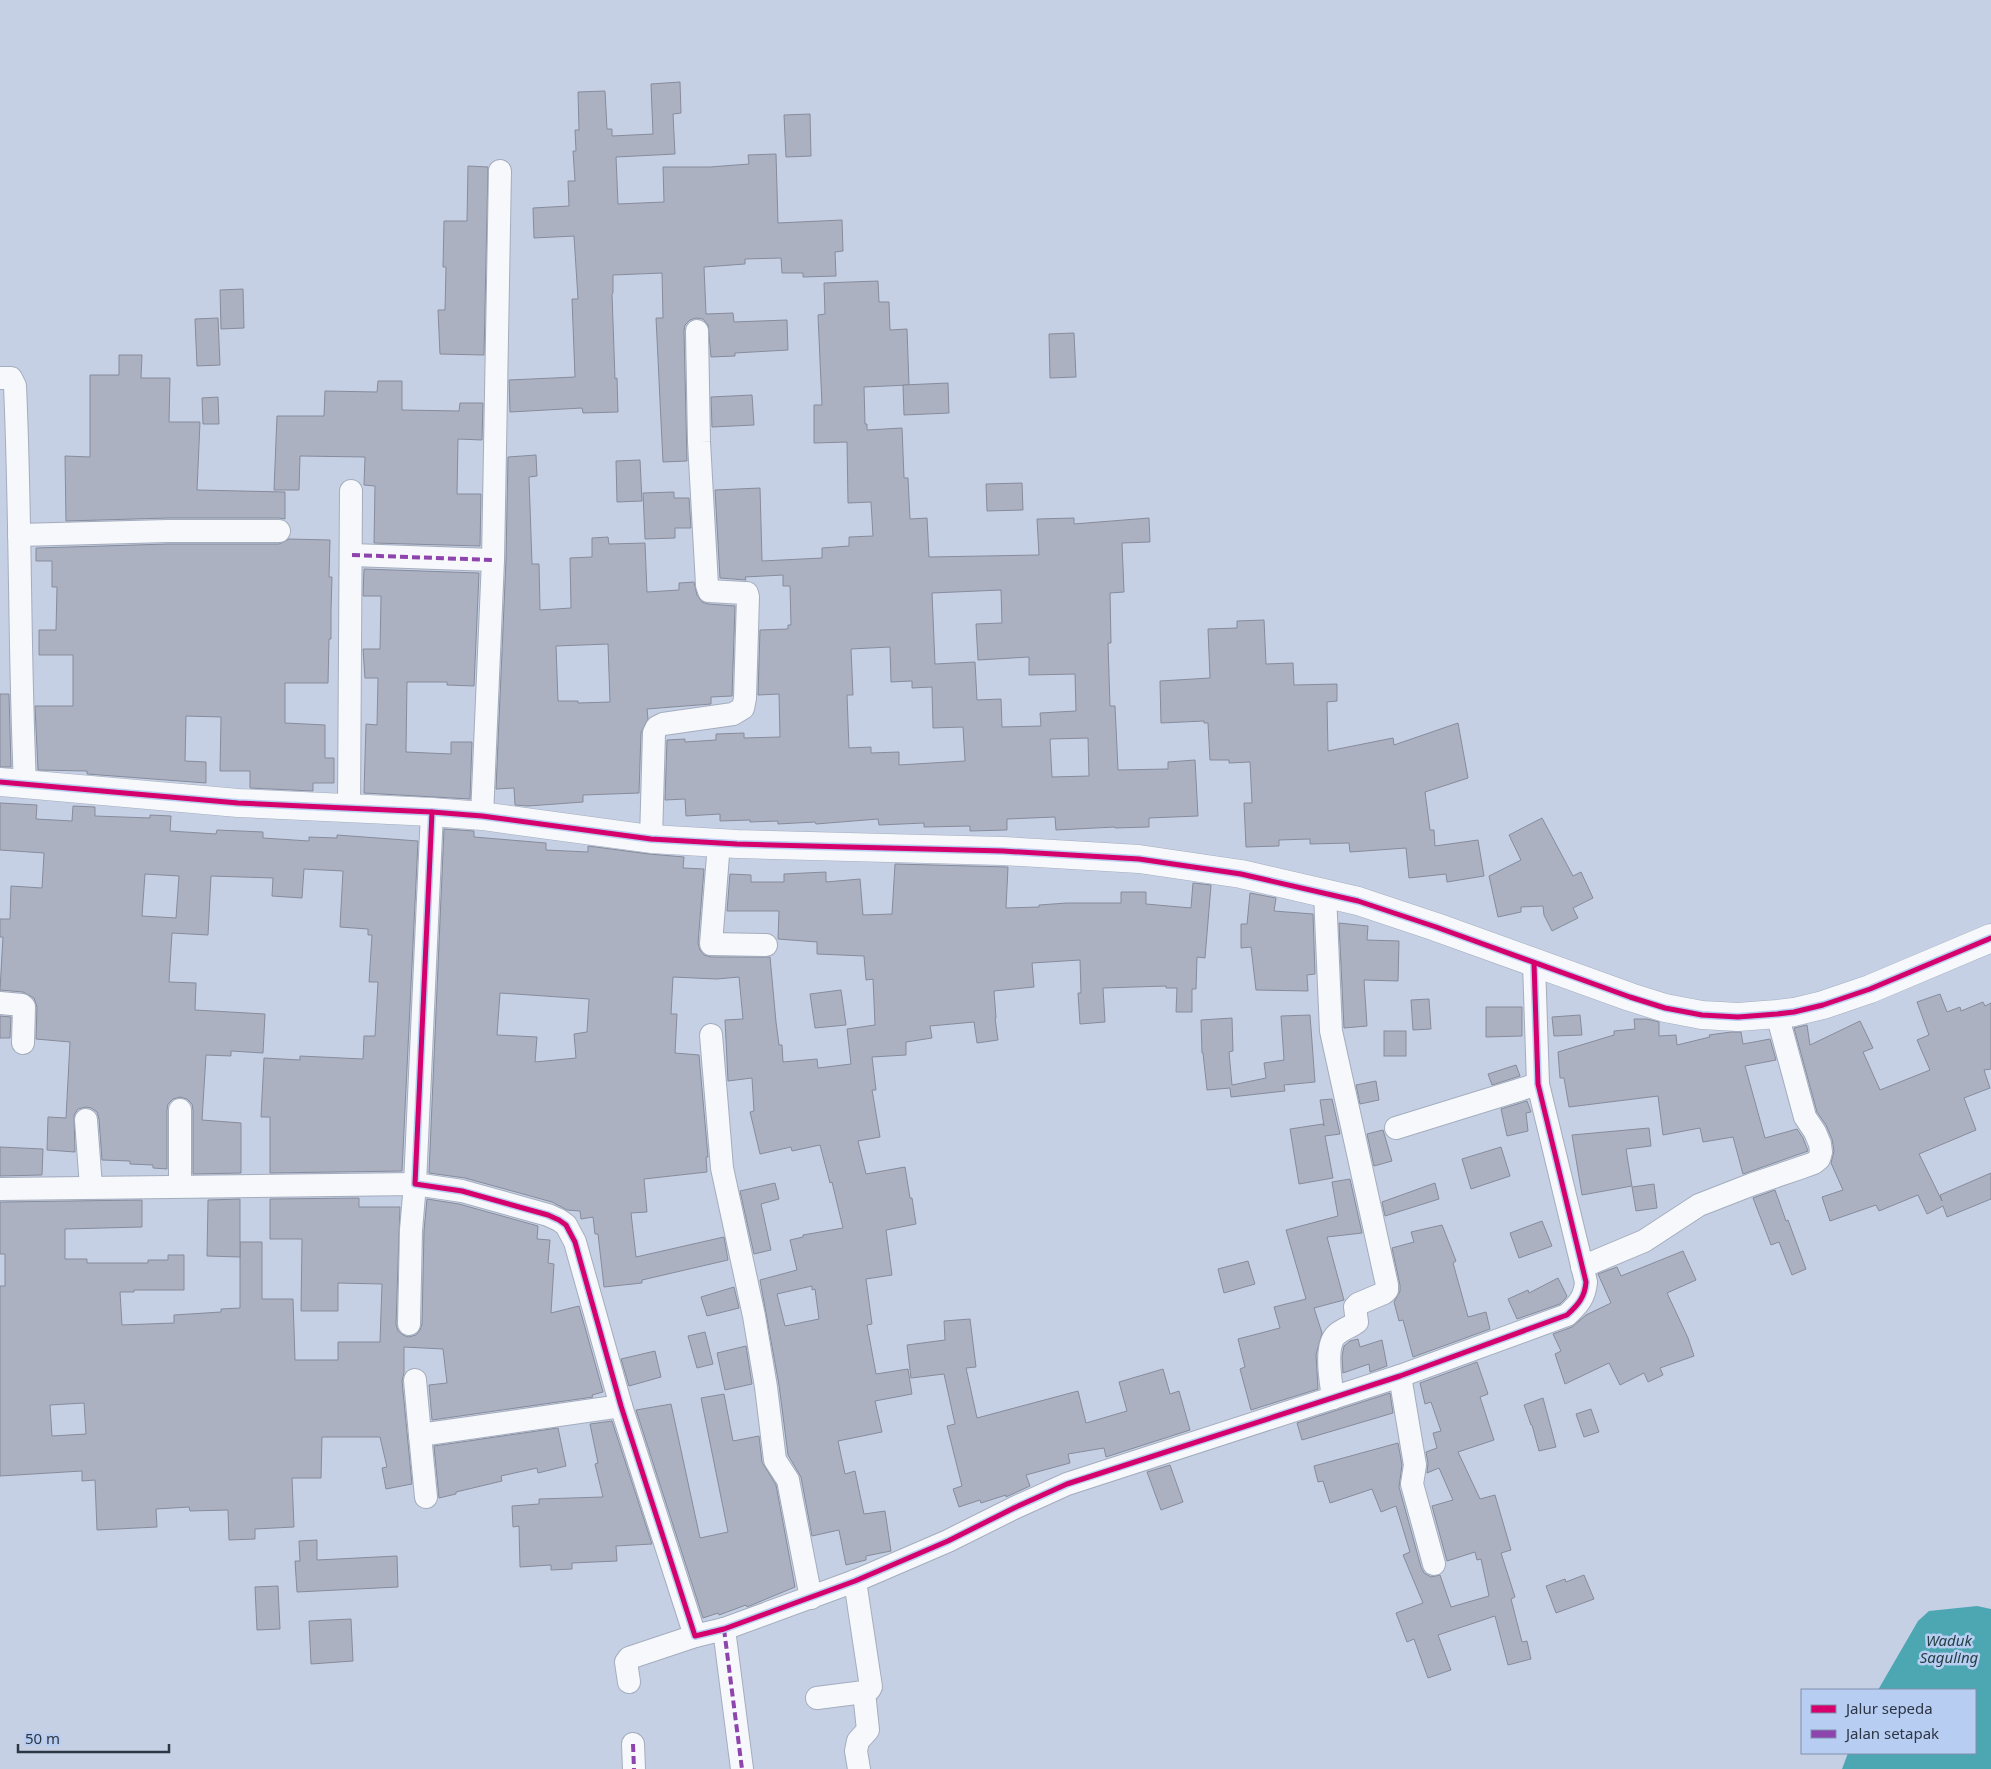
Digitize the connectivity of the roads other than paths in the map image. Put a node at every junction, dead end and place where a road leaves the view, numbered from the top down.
1 (500, 171) dead end
2 (697, 331) dead end
3 (0, 378) edge
4 (351, 491) dead end
5 (279, 531) dead end
6 (19, 535) junction
7 (352, 554) junction
8 (493, 560) junction
9 (12, 783) edge
10 (349, 808) junction
11 (432, 812) junction
12 (482, 816) junction
13 (651, 839) junction
14 (718, 843) junction
15 (1325, 894) junction
16 (1991, 938) edge
17 (766, 945) dead end
18 (1534, 963) junction
19 (0, 1003) edge
20 (1777, 1014) junction
21 (711, 1035) dead end
22 (23, 1043) dead end
23 (1538, 1084) junction
24 (180, 1110) dead end
25 (86, 1120) dead end
26 (1396, 1128) dead end
27 (415, 1184) junction
28 (180, 1186) junction
29 (91, 1187) junction
30 (0, 1189) edge
31 (1582, 1267) junction
32 (409, 1324) dead end
33 (1400, 1376) junction
34 (415, 1380) dead end
35 (1333, 1398) junction
36 (620, 1406) junction
37 (420, 1435) junction
38 (426, 1497) dead end
39 (1434, 1564) dead end
40 (855, 1581) junction
41 (811, 1598) junction
42 (724, 1629) junction
43 (695, 1636) junction
44 (629, 1682) dead end
45 (864, 1692) junction
46 (817, 1698) dead end
47 (632, 1744) dead end
48 (634, 1769) edge
49 (742, 1769) edge
50 (859, 1769) edge

1 - 8 street
2 - 13 street
3 - 6 street
4 - 7 street
5 - 6 street
6 - 9 street
7 - 8 street
7 - 10 street
8 - 12 street
9 - 10 street
10 - 11 street
11 - 12 street
11 - 27 street
12 - 13 street
13 - 14 street
14 - 15 street
14 - 17 street
15 - 18 street
15 - 35 street
16 - 20 street
18 - 20 street
18 - 23 street
19 - 22 street
20 - 31 street
21 - 41 street
23 - 26 street
23 - 31 street
24 - 28 street
25 - 29 street
27 - 28 street
27 - 32 street
27 - 36 street
28 - 29 street
29 - 30 street
31 - 33 street
33 - 35 street
33 - 39 street
34 - 37 street
35 - 40 street
36 - 37 street
36 - 43 street
37 - 38 street
40 - 41 street
40 - 45 street
41 - 42 street
42 - 43 street
42 - 49 street
43 - 44 street
45 - 46 street
45 - 50 street
47 - 48 street

